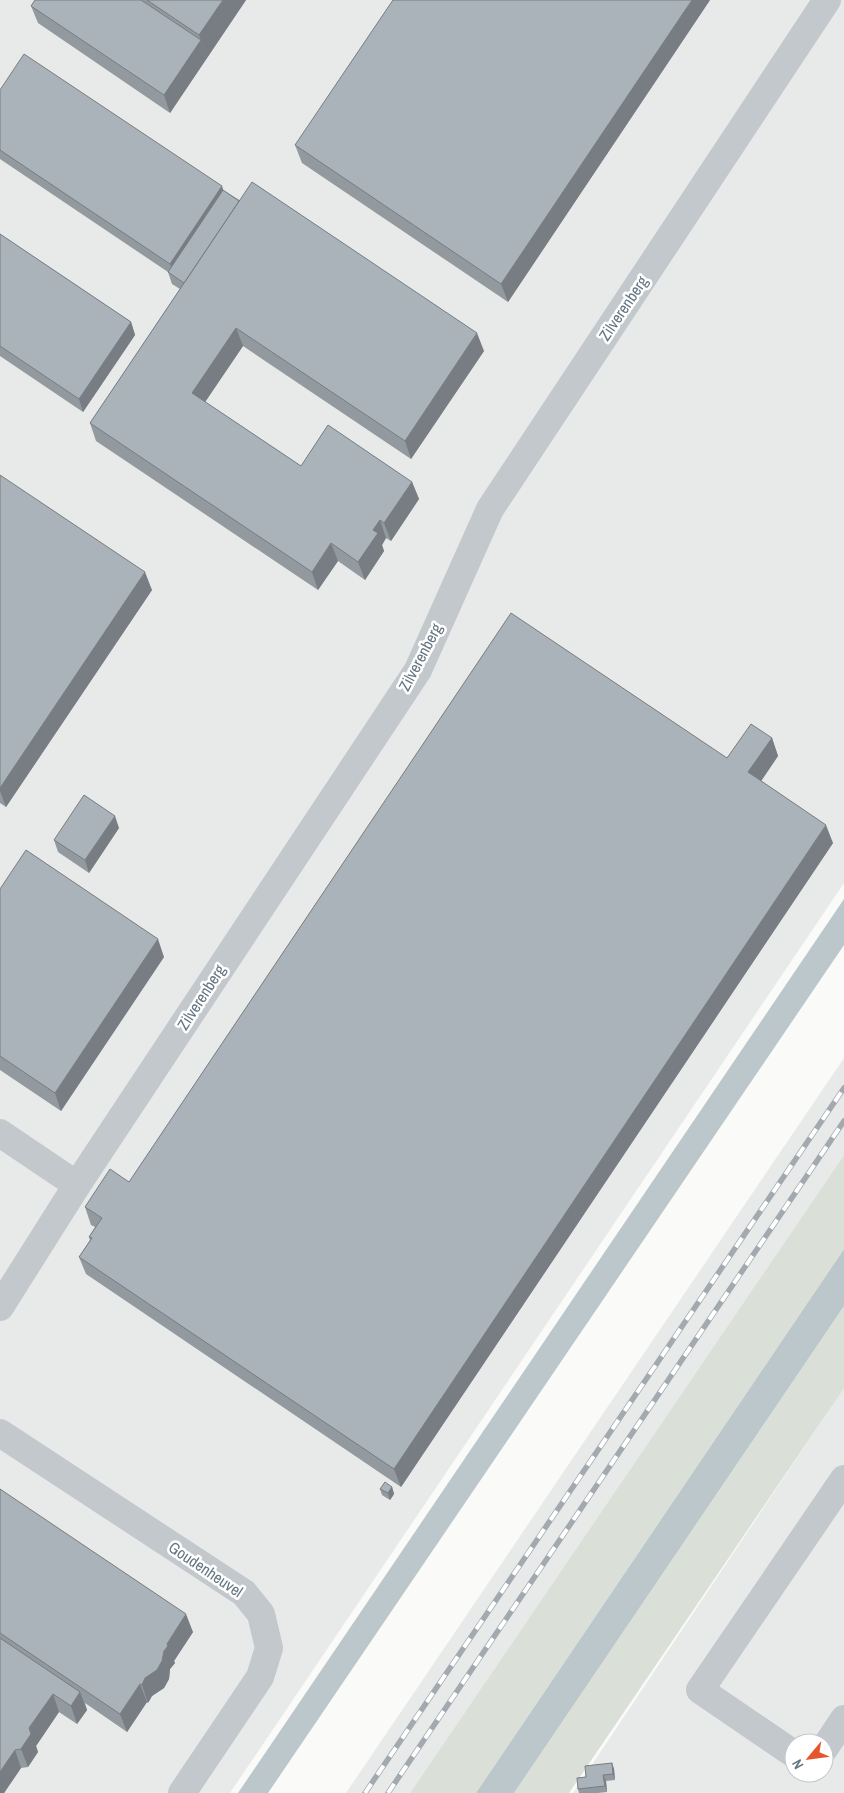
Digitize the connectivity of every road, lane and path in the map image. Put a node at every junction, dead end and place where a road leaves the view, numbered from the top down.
1 (827, 0) edge
2 (0, 1133) edge
3 (77, 1185) junction
4 (0, 1307) edge
5 (0, 1433) edge
6 (844, 1479) edge
7 (844, 1719) edge
8 (834, 1734) edge
9 (784, 1747) edge
10 (182, 1793) edge

1 - 3 street, Zilverenberg
2 - 3 street
3 - 4 street, Zilverenberg
5 - 10 street, Goudenheuvel
6 - 9 street
7 - 8 street

